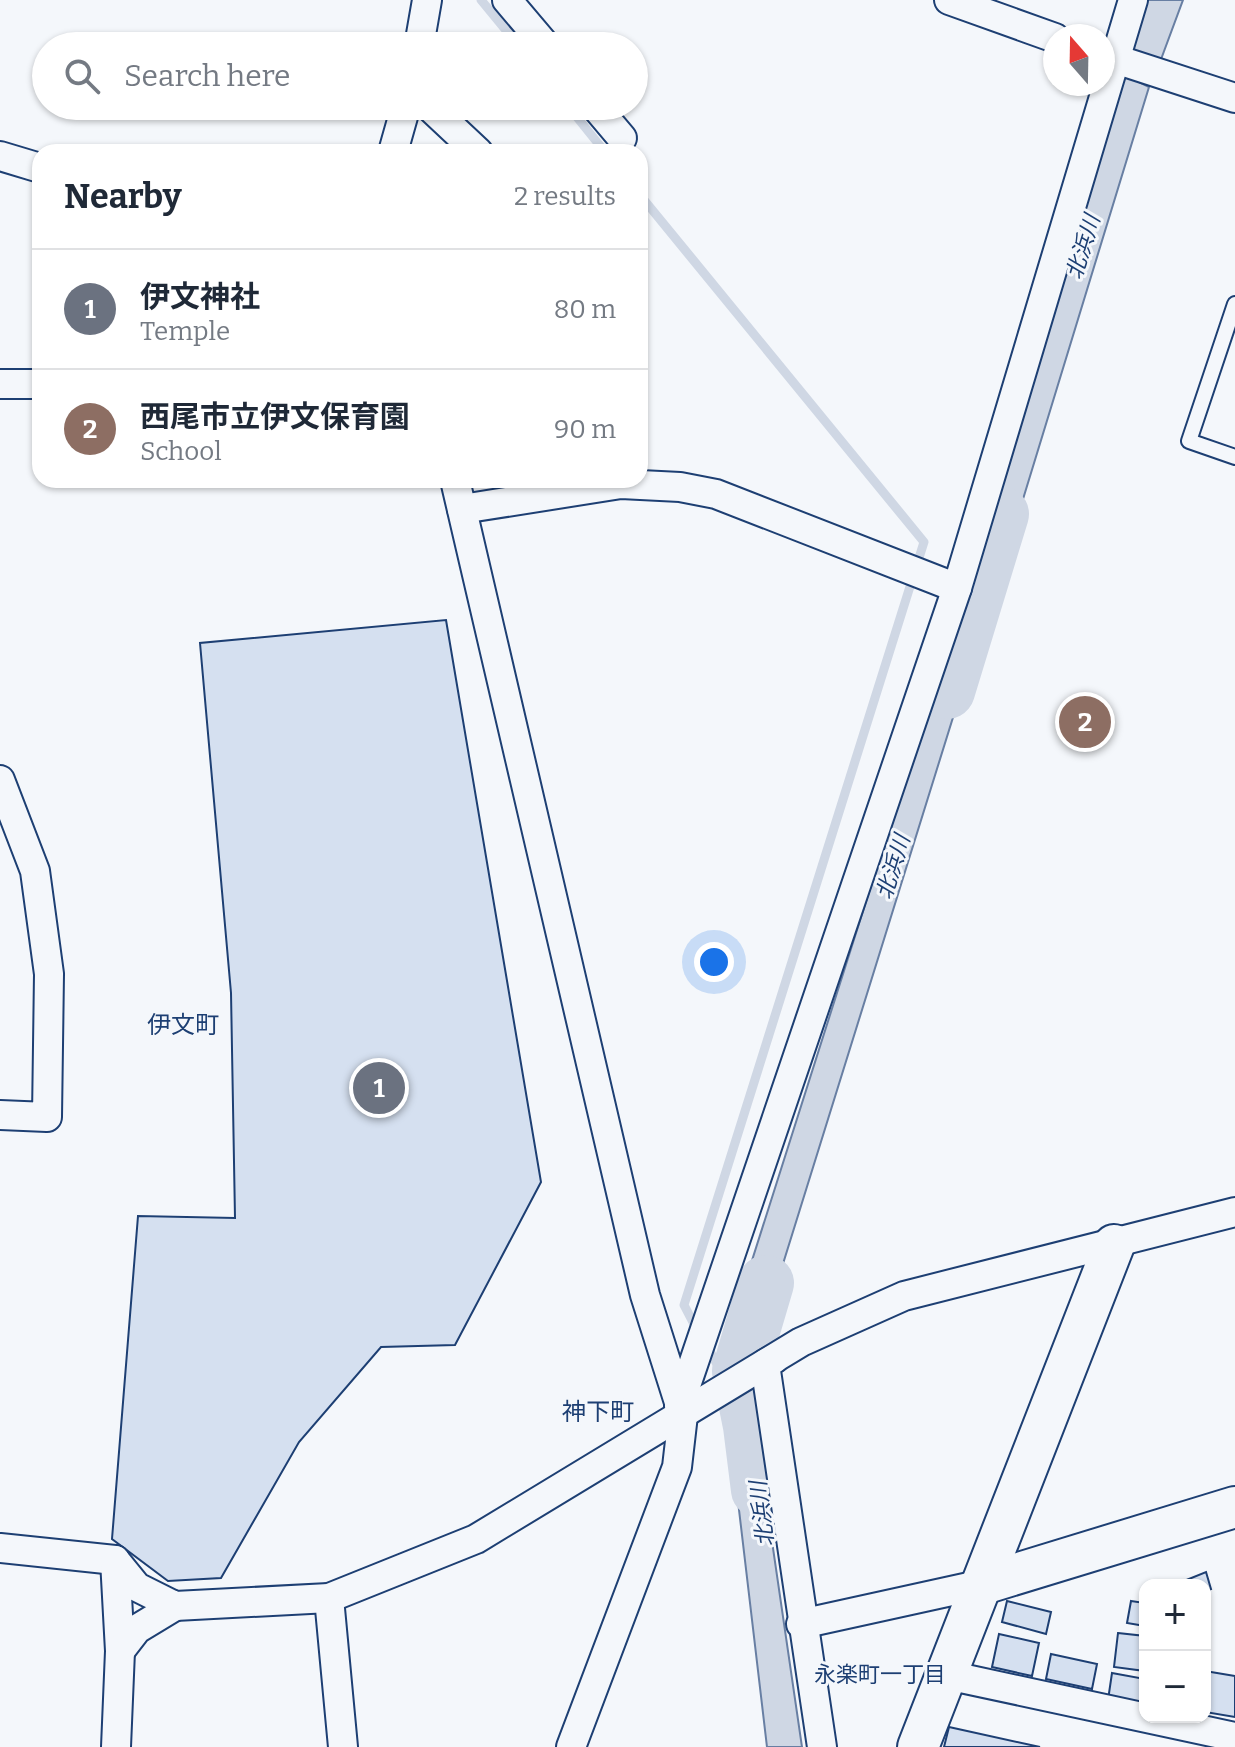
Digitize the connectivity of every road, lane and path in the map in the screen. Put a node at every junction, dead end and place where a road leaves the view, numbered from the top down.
1 (427, 0) edge
2 (507, 0) edge
3 (949, 0) edge
4 (1133, 0) edge
5 (421, 32) edge
6 (534, 32) edge
7 (1043, 34) edge
8 (1115, 52) edge
9 (1115, 59) edge
10 (1102, 96) edge
11 (1235, 98) edge
12 (402, 120) edge
13 (444, 120) edge
14 (607, 120) edge
15 (622, 138) dead end
16 (395, 144) edge
17 (469, 144) edge
18 (0, 156) edge
19 (32, 166) edge
20 (1235, 304) edge
21 (0, 384) edge
22 (32, 384) edge
23 (1235, 457) edge
24 (648, 485) edge
25 (457, 488) edge
26 (596, 488) edge
27 (462, 509) junction
28 (957, 588) junction
29 (0, 780) edge
30 (0, 1115) edge
31 (1235, 1212) edge
32 (1114, 1245) junction
33 (770, 1361) junction
34 (688, 1408) junction
35 (1235, 1507) edge
36 (0, 1548) edge
37 (115, 1560) junction
38 (983, 1584) junction
39 (329, 1598) junction
40 (175, 1606) junction
41 (801, 1624) junction
42 (120, 1651) junction
43 (947, 1675) junction
44 (1235, 1737) edge
45 (116, 1747) edge
46 (343, 1747) edge
47 (571, 1747) edge
48 (822, 1747) edge
49 (918, 1747) edge

1 - 5 street
2 - 6 street
3 - 7 street
4 - 8 street
9 - 11 street
10 - 28 street
12 - 16 street
13 - 17 street
14 - 15 street
18 - 19 street
20 - 23 lane
21 - 22 street
24 - 28 street
25 - 27 street
26 - 27 street
27 - 34 street
28 - 34 street
29 - 30 street
31 - 32 street
32 - 33 street
32 - 38 street
33 - 34 street
33 - 41 street
34 - 39 street
34 - 47 street
35 - 38 street
36 - 37 street
37 - 40 street
37 - 42 street
38 - 41 street
38 - 43 street
39 - 40 street
39 - 46 street
40 - 42 street
41 - 48 street
42 - 45 street
43 - 44 street
43 - 49 street

